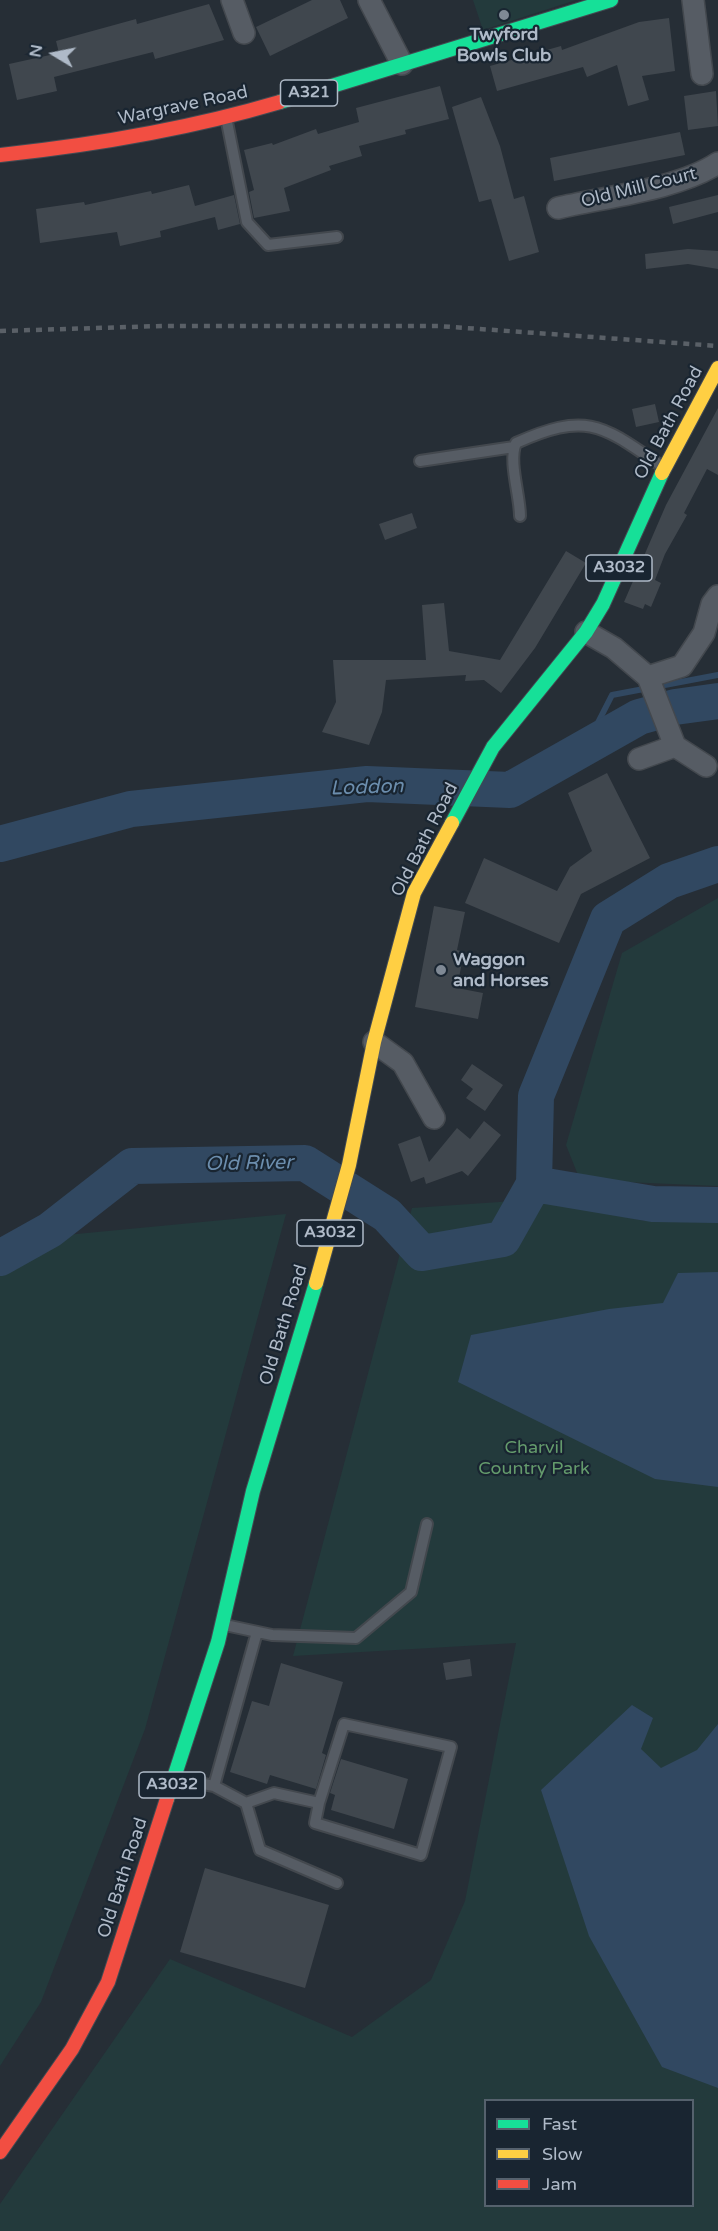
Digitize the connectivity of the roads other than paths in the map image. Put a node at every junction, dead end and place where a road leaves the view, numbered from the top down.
1 (232, 0) edge
2 (369, 0) edge
3 (611, 0) edge
4 (693, 0) edge
5 (244, 33) dead end
6 (402, 64) junction
7 (702, 74) dead end
8 (226, 118) junction
9 (0, 155) edge
10 (718, 163) edge
11 (558, 208) dead end
12 (337, 237) dead end
13 (717, 369) edge
14 (514, 447) junction
15 (420, 461) dead end
16 (665, 469) junction
17 (520, 516) dead end
18 (718, 596) edge
19 (586, 632) junction
20 (649, 680) junction
21 (673, 739) junction
22 (639, 759) dead end
23 (706, 766) dead end
24 (374, 1042) junction
25 (434, 1118) dead end
26 (427, 1524) dead end
27 (222, 1624) junction
28 (257, 1632) junction
29 (174, 1779) junction
30 (214, 1786) junction
31 (246, 1803) junction
32 (319, 1803) junction
33 (337, 1883) dead end
34 (0, 2152) edge

1 - 5 street
2 - 6 street
3 - 6 main road, Wargrave Road / A321
4 - 7 street
6 - 8 main road, Wargrave Road / A321
8 - 9 main road, Wargrave Road / A321
8 - 12 lane
10 - 11 street, Old Mill Court
13 - 16 main road, Old Bath Road / A3032
14 - 15 lane
14 - 16 lane
14 - 17 lane
16 - 19 main road, Old Bath Road / A3032
18 - 20 street
19 - 20 street
19 - 24 main road, Old Bath Road / A3032
20 - 21 street
21 - 22 street
21 - 23 street
24 - 25 street
24 - 27 main road, Old Bath Road / A3032
26 - 28 lane
27 - 28 lane
27 - 29 main road, Old Bath Road / A3032
28 - 30 lane
29 - 30 lane
29 - 34 main road, Old Bath Road / A3032
30 - 31 lane
31 - 32 lane
31 - 33 lane
32 - 32 lane

